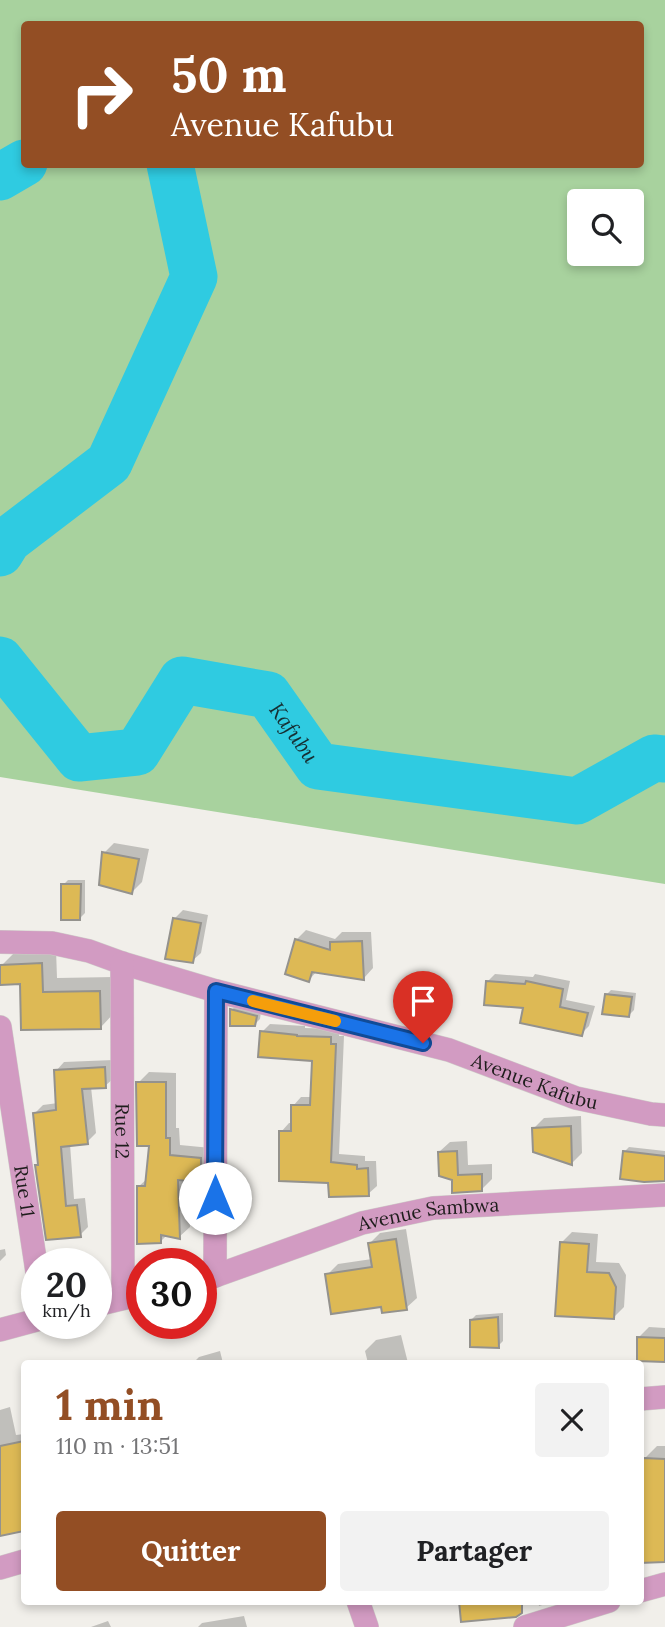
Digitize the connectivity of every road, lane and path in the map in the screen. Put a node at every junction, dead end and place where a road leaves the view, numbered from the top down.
1 (0, 942) edge
2 (122, 963) junction
3 (216, 991) junction
4 (0, 1027) edge
5 (665, 1115) edge
6 (665, 1195) edge
7 (33, 1248) edge
8 (131, 1248) edge
9 (209, 1248) edge
10 (217, 1274) edge
11 (21, 1324) edge
12 (0, 1330) edge
13 (665, 1397) edge
14 (644, 1399) edge
15 (21, 1562) edge
16 (0, 1569) edge
17 (665, 1584) edge
18 (644, 1590) edge
19 (359, 1605) edge
20 (595, 1605) edge
21 (367, 1627) edge
22 (524, 1627) edge

1 - 2 street, Avenue Kafubu
2 - 3 street, Avenue Kafubu
2 - 8 street, Rue 12
3 - 5 street, Avenue Kafubu
3 - 9 street
4 - 7 street, Rue 11
6 - 10 street, Avenue Sambwa
11 - 12 street
13 - 14 street
15 - 16 street
17 - 18 street
19 - 21 street
20 - 22 street

